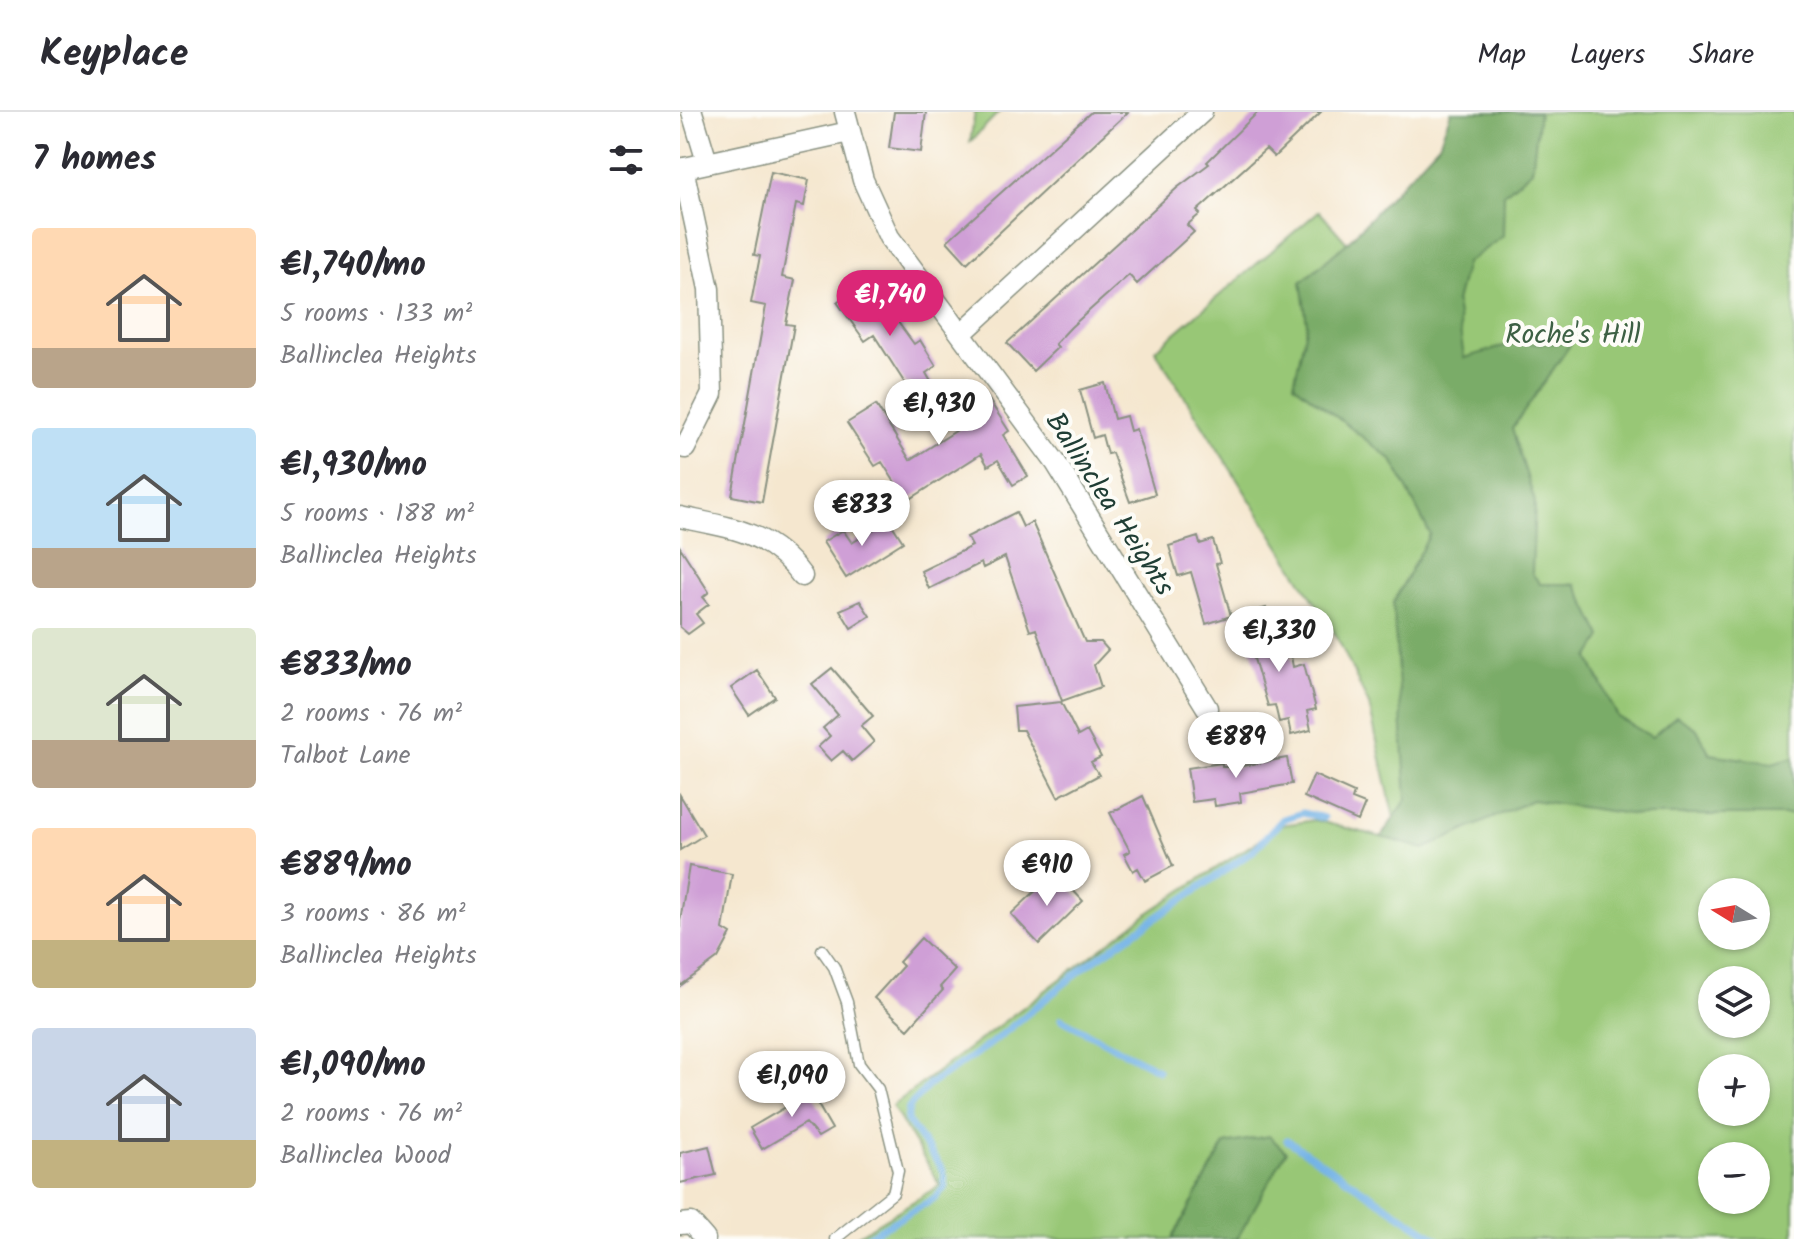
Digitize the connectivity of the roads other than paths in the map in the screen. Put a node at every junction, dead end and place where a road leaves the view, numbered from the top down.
1 (692, 112) edge
2 (1202, 112) edge
3 (847, 122) edge
4 (707, 162) junction
5 (682, 168) edge
6 (961, 334) junction
7 (685, 448) dead end
8 (680, 517) edge
9 (802, 576) dead end
10 (1207, 708) dead end
11 (822, 950) dead end
12 (680, 1224) edge
13 (705, 1239) edge
14 (835, 1239) edge

1 - 4 street
2 - 6 street
3 - 4 street, Ballinclea Heights
3 - 6 street, Ballinclea Heights
4 - 5 street, Ballinclea Heights
5 - 7 street, Ballinclea Heights
6 - 10 street, Ballinclea Heights
8 - 9 street
11 - 14 lane
12 - 13 street

